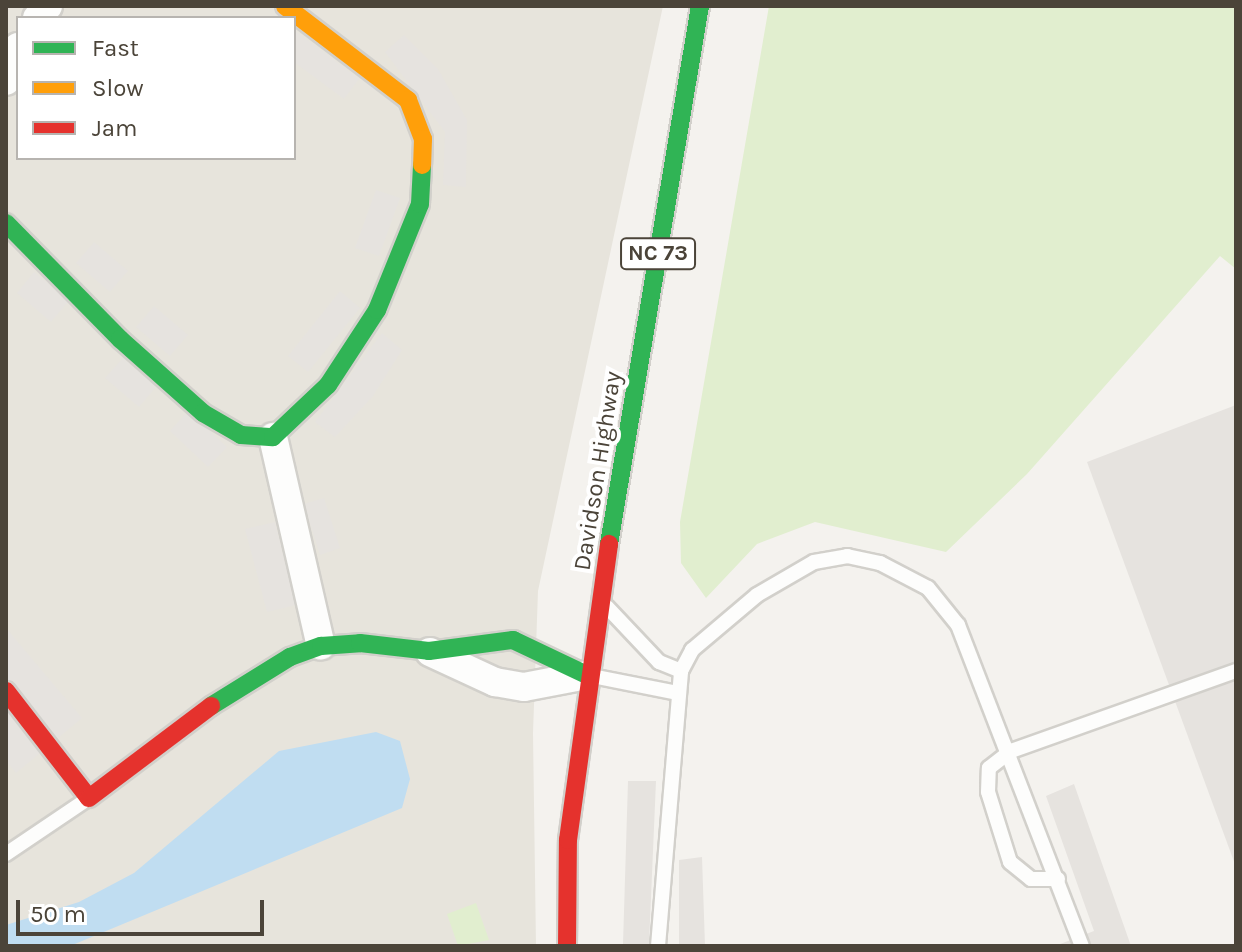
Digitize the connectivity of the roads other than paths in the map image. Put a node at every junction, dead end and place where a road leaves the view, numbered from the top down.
1 (285, 6) edge
2 (700, 6) edge
3 (16, 53) edge
4 (6, 81) edge
5 (6, 223) edge
6 (273, 437) junction
7 (600, 600) junction
8 (321, 646) junction
9 (429, 651) junction
10 (681, 671) junction
11 (1236, 671) edge
12 (587, 675) junction
13 (6, 691) edge
14 (678, 693) junction
15 (1011, 751) junction
16 (89, 798) junction
17 (6, 854) edge
18 (1058, 879) junction
19 (567, 946) edge
20 (658, 946) edge
21 (1082, 946) edge

1 - 6 street
2 - 7 street, Davidson Highway / NC 73
3 - 4 street
5 - 6 street
6 - 8 street
7 - 10 lane
7 - 12 street, Davidson Highway / NC 73
8 - 9 street
8 - 16 street
9 - 12 street
9 - 12 street
10 - 14 lane
10 - 15 lane
11 - 15 lane
12 - 14 lane
12 - 19 street, Davidson Highway / NC 73
13 - 16 street
14 - 20 lane
15 - 18 lane
15 - 18 lane
16 - 17 lane
18 - 21 lane

